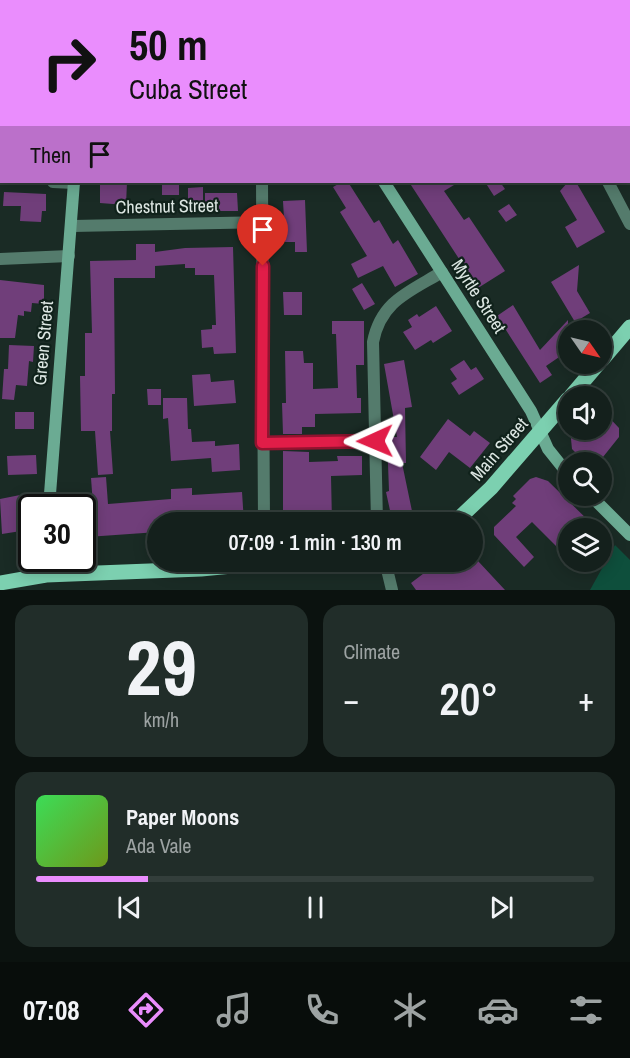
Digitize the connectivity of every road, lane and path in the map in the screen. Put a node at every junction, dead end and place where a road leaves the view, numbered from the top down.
1 (74, 183) edge
2 (262, 183) edge
3 (385, 183) edge
4 (609, 183) edge
5 (263, 222) junction
6 (630, 224) edge
7 (73, 226) junction
8 (69, 256) junction
9 (0, 259) edge
10 (442, 272) junction
11 (630, 327) edge
12 (612, 348) edge
13 (590, 374) edge
14 (579, 386) edge
15 (558, 411) edge
16 (540, 431) junction
17 (375, 441) junction
18 (262, 443) junction
19 (558, 462) edge
20 (50, 494) edge
21 (601, 506) edge
22 (264, 512) edge
23 (377, 512) edge
24 (466, 512) edge
25 (630, 535) edge
26 (147, 571) edge
27 (46, 572) edge
28 (388, 572) edge
29 (46, 575) junction
30 (4, 585) edge
31 (392, 590) edge

1 - 7 street, Green Street
2 - 5 street
3 - 10 street, Myrtle Street
4 - 6 street
5 - 7 street, Chestnut Street
5 - 18 street
7 - 8 street, Green Street
8 - 9 street
8 - 20 street, Green Street
10 - 16 street, Myrtle Street
10 - 17 street
11 - 12 main road, Main Street
13 - 14 main road, Main Street
15 - 16 main road, Main Street
16 - 19 street, Myrtle Street
16 - 24 main road, Main Street
17 - 18 street
17 - 23 street
18 - 22 street
21 - 25 street
26 - 29 main road
27 - 29 street
28 - 31 street
29 - 30 main road

